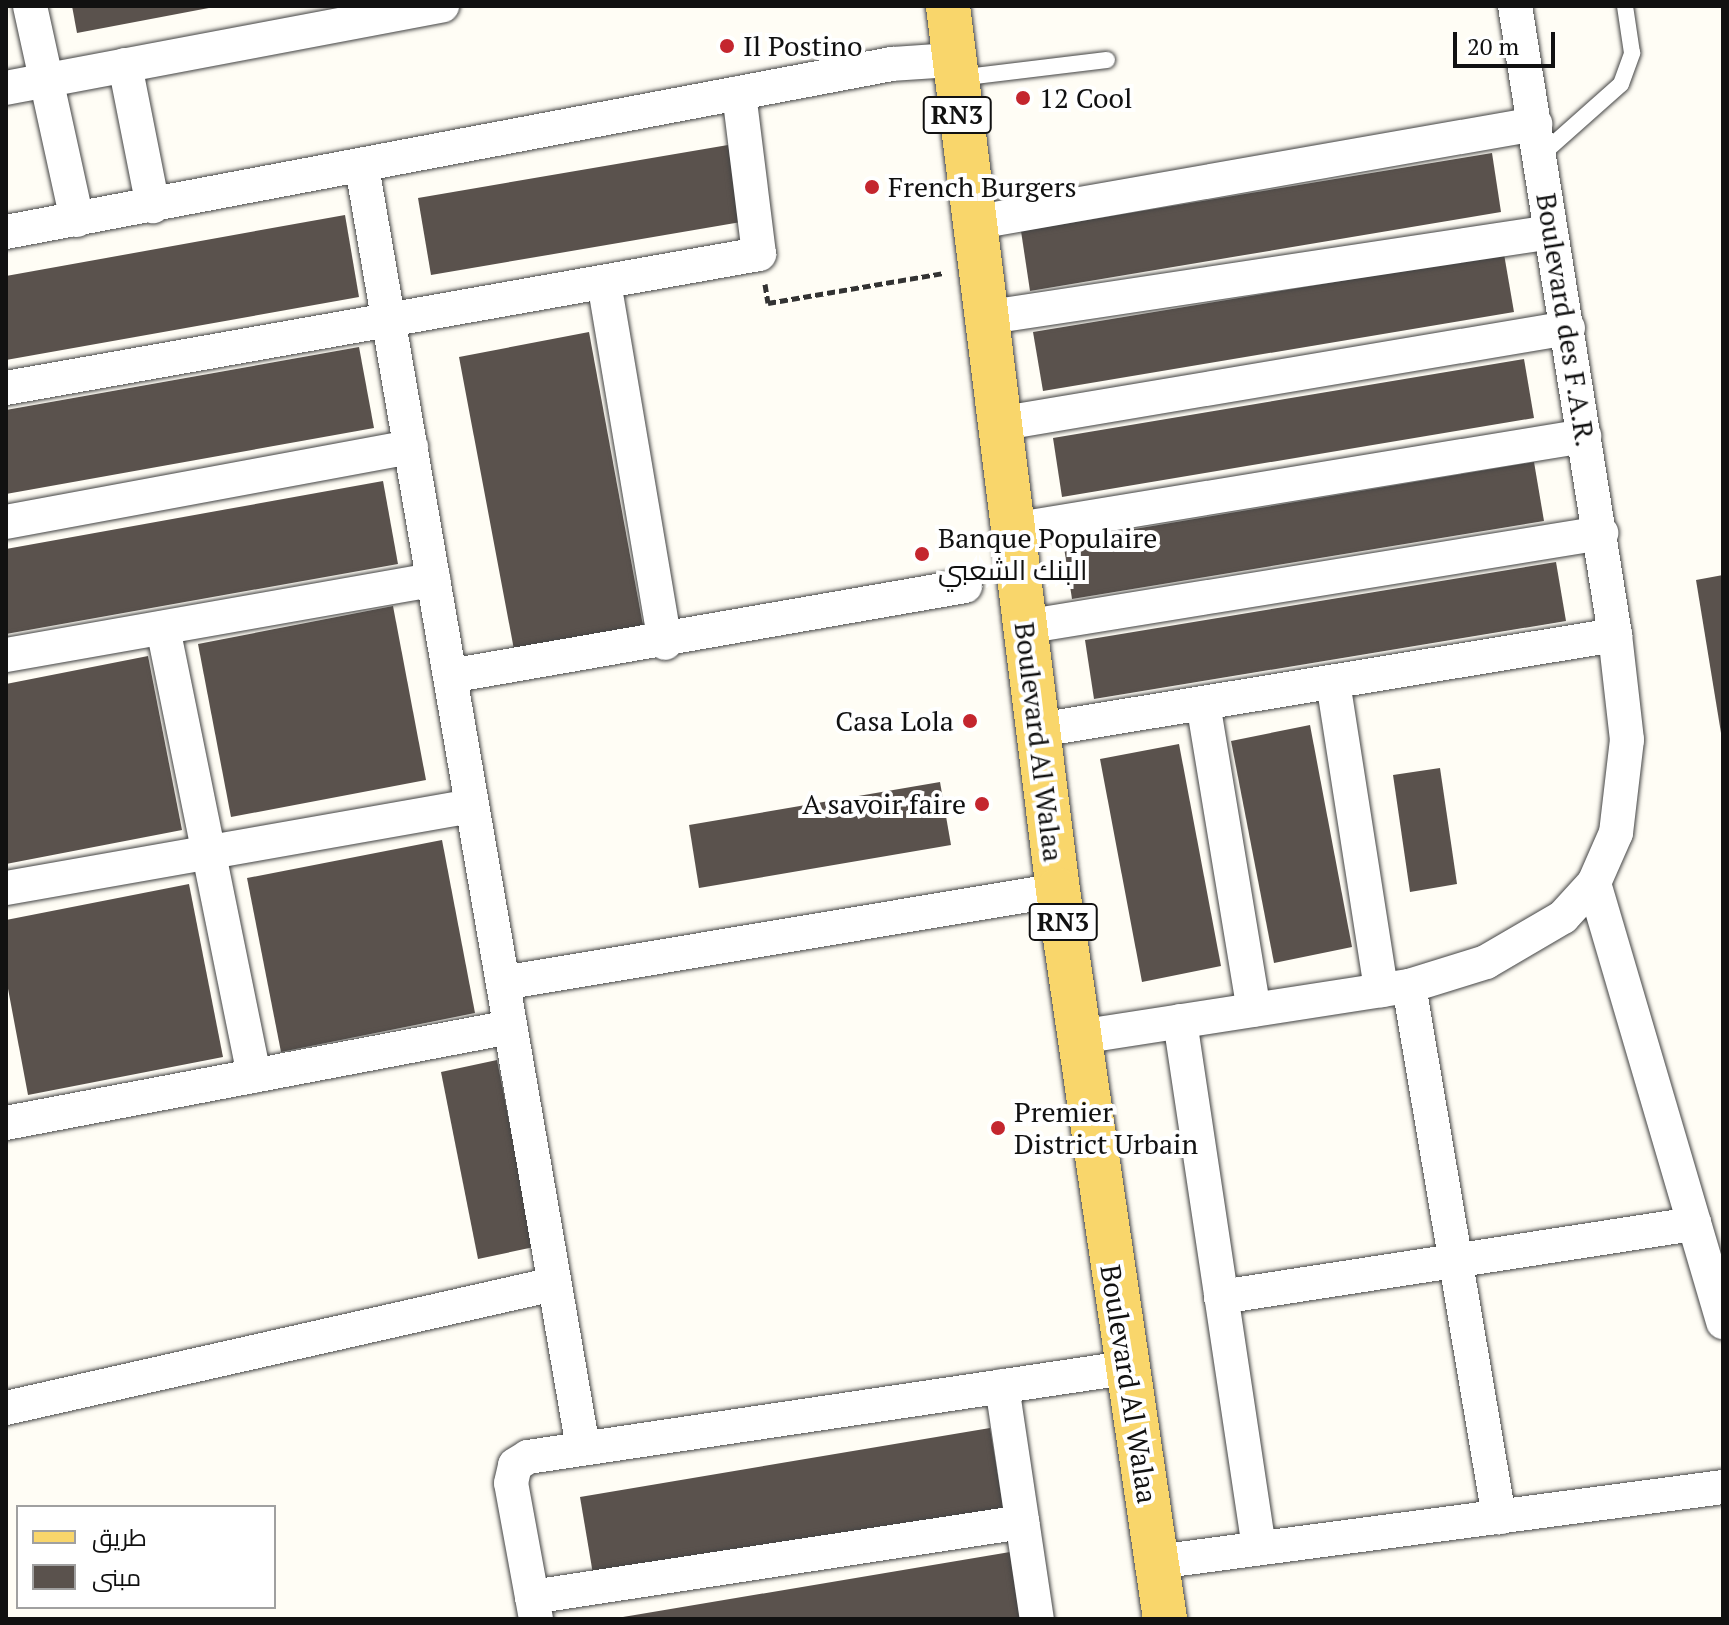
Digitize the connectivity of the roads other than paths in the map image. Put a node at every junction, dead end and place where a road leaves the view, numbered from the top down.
1 (30, 6) edge
2 (442, 6) edge
3 (948, 6) edge
4 (1515, 6) edge
5 (1625, 6) edge
6 (1107, 60) dead end
7 (125, 65) junction
8 (954, 69) junction
9 (46, 81) junction
10 (6, 88) edge
11 (739, 93) junction
12 (1537, 140) junction
13 (362, 167) junction
14 (153, 206) junction
15 (77, 220) junction
16 (972, 223) junction
17 (6, 232) edge
18 (1551, 232) junction
19 (604, 282) junction
20 (983, 318) junction
21 (388, 320) junction
22 (1568, 328) junction
23 (6, 388) edge
24 (998, 424) junction
25 (1584, 436) junction
26 (411, 447) junction
27 (6, 522) edge
28 (1012, 530) junction
29 (1601, 533) junction
30 (433, 580) junction
31 (965, 586) dead end
32 (1024, 627) junction
33 (163, 628) junction
34 (1615, 635) junction
35 (665, 643) junction
36 (6, 655) edge
37 (450, 676) junction
38 (1333, 682) junction
39 (1203, 703) junction
40 (1039, 730) junction
41 (472, 806) junction
42 (209, 852) junction
43 (1594, 883) junction
44 (6, 888) edge
45 (1058, 890) junction
46 (503, 983) junction
47 (1395, 988) junction
48 (1254, 1010) junction
49 (1180, 1021) junction
50 (510, 1027) junction
51 (1079, 1037) junction
52 (254, 1076) junction
53 (6, 1123) edge
54 (1694, 1224) junction
55 (1456, 1261) junction
56 (554, 1284) junction
57 (1221, 1297) junction
58 (1723, 1322) edge
59 (1125, 1368) junction
60 (1002, 1386) junction
61 (6, 1408) edge
62 (583, 1448) junction
63 (1723, 1487) edge
64 (1499, 1517) junction
65 (1022, 1522) junction
66 (1259, 1548) junction
67 (1157, 1562) junction
68 (534, 1608) edge
69 (1037, 1619) edge
70 (1165, 1619) edge

1 - 9 street
2 - 7 street
3 - 8 main road, Boulevard Al Walaa / RN3
4 - 12 street, Boulevard des F.A.R.
5 - 12 lane
6 - 8 lane
7 - 9 street
7 - 14 street
8 - 11 street
8 - 16 main road, Boulevard Al Walaa / RN3
9 - 10 street
9 - 15 street
11 - 13 street
11 - 19 street
12 - 16 street
12 - 18 street, Boulevard des F.A.R.
13 - 14 street
13 - 21 street
14 - 15 street
15 - 17 street
16 - 20 main road, Boulevard Al Walaa / RN3
18 - 20 street
18 - 22 street, Boulevard des F.A.R.
19 - 21 street
19 - 35 street
20 - 24 main road, Boulevard Al Walaa / RN3
21 - 23 street
21 - 26 street
22 - 24 street
22 - 25 street, Boulevard des F.A.R.
24 - 28 main road, Boulevard Al Walaa / RN3
25 - 28 street
25 - 29 street, Boulevard des F.A.R.
26 - 27 street
26 - 30 street
28 - 32 main road, Boulevard Al Walaa / RN3
29 - 32 street
29 - 34 street, Boulevard des F.A.R.
30 - 33 street
30 - 37 street
31 - 35 street
32 - 40 main road, Boulevard Al Walaa / RN3
33 - 36 street
33 - 42 street
34 - 38 street
34 - 43 street, Boulevard des F.A.R.
35 - 37 street
37 - 41 street
38 - 39 street
38 - 47 street
39 - 40 street
39 - 48 street
40 - 45 main road, Boulevard Al Walaa / RN3
41 - 42 street
41 - 46 street
42 - 44 street
42 - 52 street
43 - 47 street
43 - 54 street
45 - 46 street
45 - 51 main road, Boulevard Al Walaa / RN3
46 - 50 street
47 - 48 street
47 - 55 street
48 - 49 street
49 - 51 street
49 - 57 street
50 - 52 street
50 - 56 street
51 - 59 main road, Boulevard Al Walaa / RN3
52 - 53 street
54 - 55 street
54 - 58 street
55 - 57 street
55 - 64 street
56 - 61 street
56 - 62 street
57 - 66 street
59 - 60 street
59 - 67 main road, Boulevard Al Walaa / RN3
60 - 62 street
60 - 65 street
62 - 68 street
63 - 64 street
64 - 66 street
65 - 68 street
65 - 69 street
66 - 67 street
67 - 70 main road, Boulevard Al Walaa / RN3

